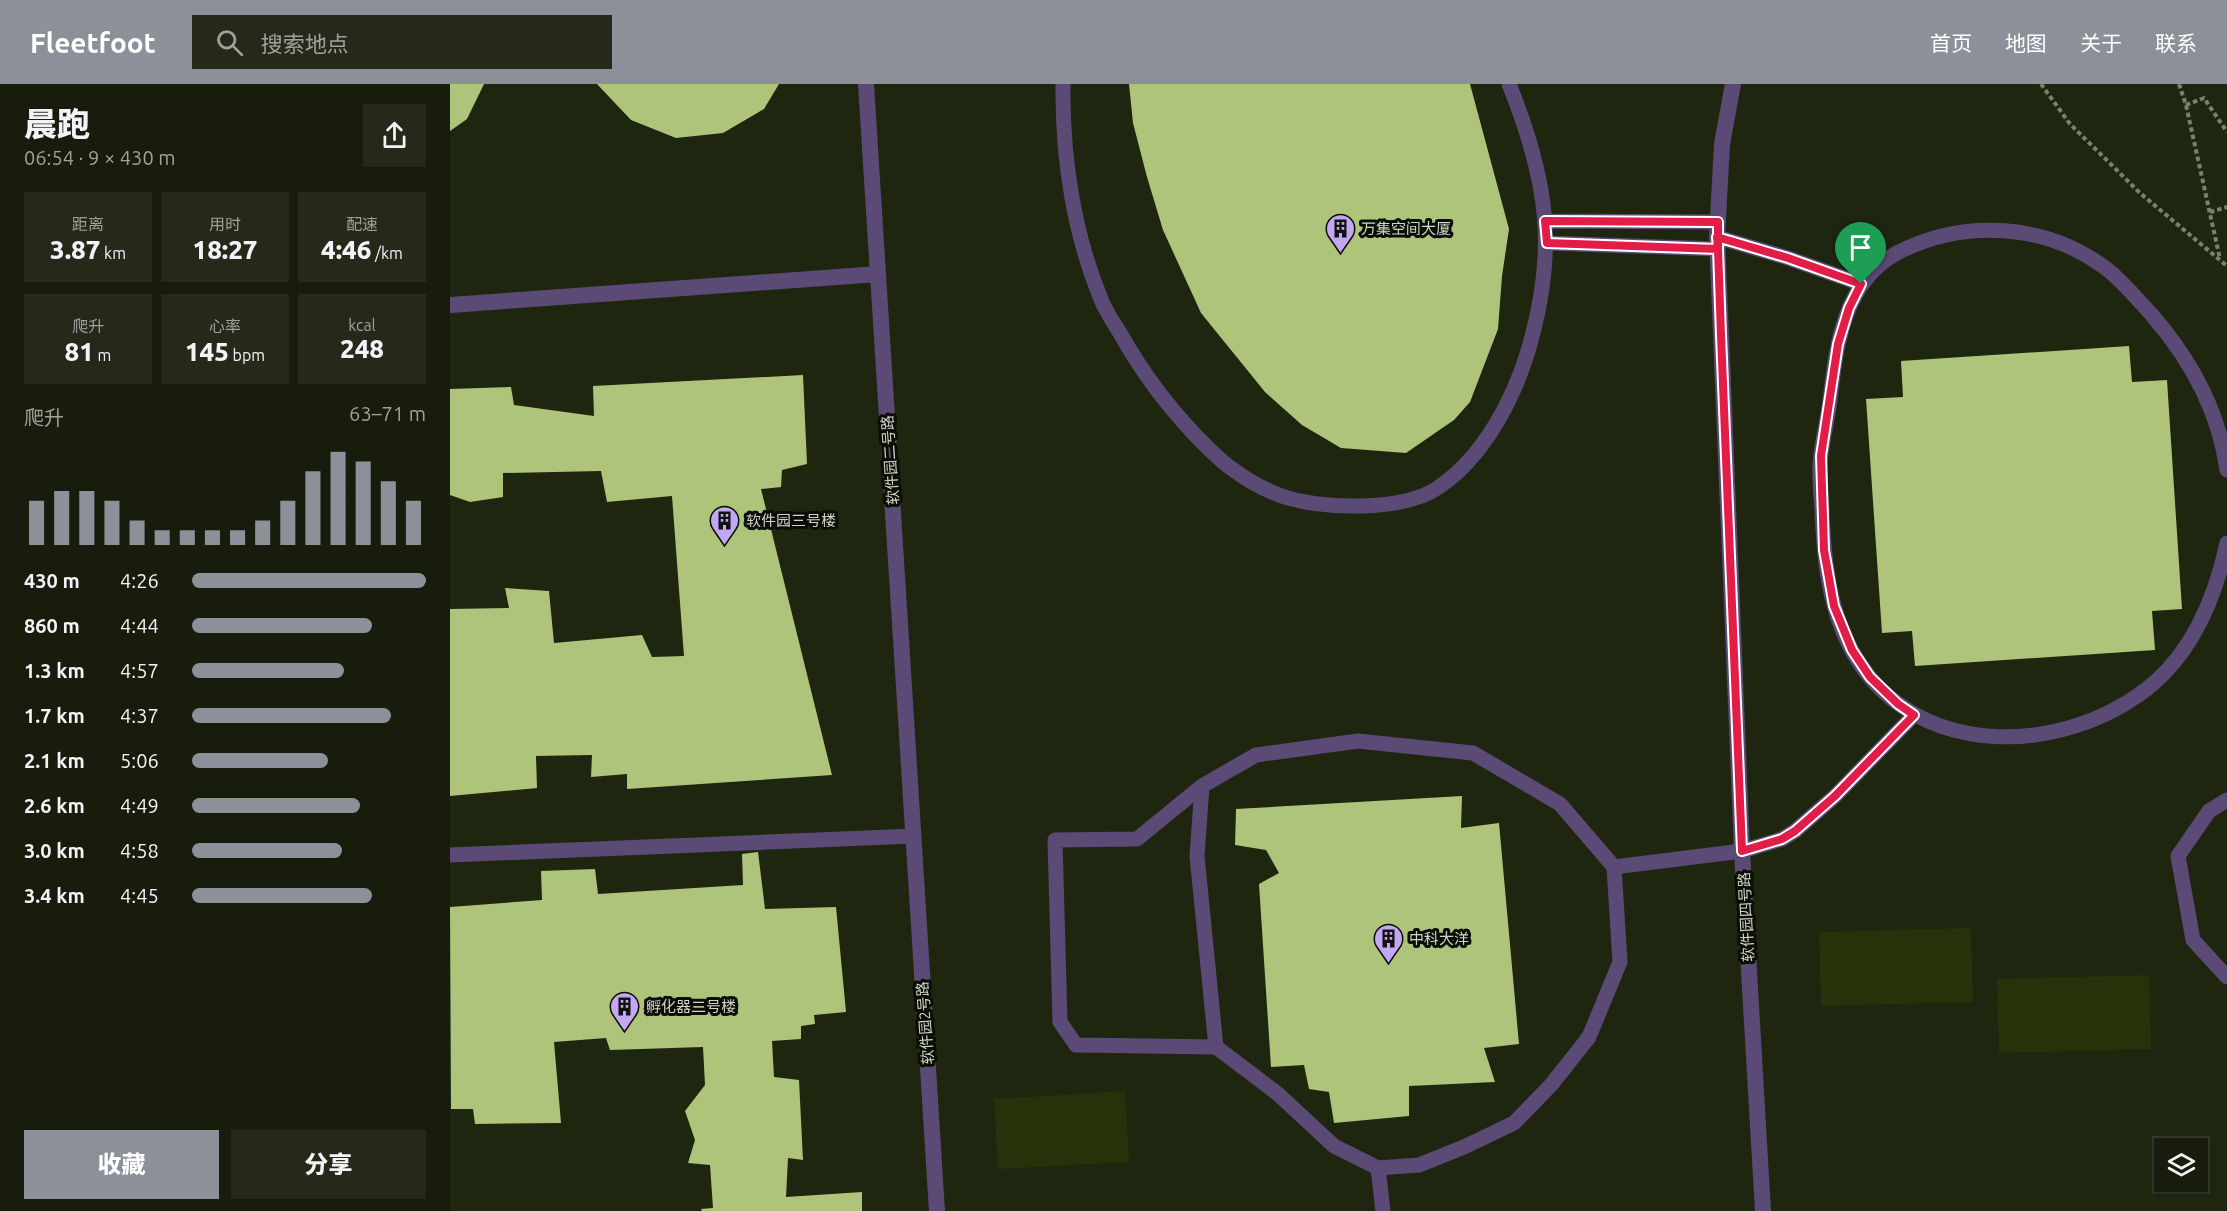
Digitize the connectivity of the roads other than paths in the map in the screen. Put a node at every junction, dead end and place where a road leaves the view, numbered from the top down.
1 (866, 84) edge
2 (1063, 84) edge
3 (1509, 84) edge
4 (1733, 84) edge
5 (1545, 221) junction
6 (1717, 236) junction
7 (1547, 243) junction
8 (878, 274) junction
9 (1861, 284) junction
10 (450, 305) edge
11 (2227, 470) edge
12 (2227, 543) edge
13 (1914, 715) junction
14 (1202, 786) junction
15 (2227, 800) edge
16 (914, 836) junction
17 (1742, 851) junction
18 (450, 855) edge
19 (1614, 867) junction
20 (2227, 977) edge
21 (1216, 1047) junction
22 (1378, 1168) junction
23 (937, 1211) edge
24 (1383, 1211) edge
25 (1763, 1211) edge

1 - 8 street, 软件园二号路
2 - 7 lane
3 - 5 lane
4 - 6 street, 软件园四号路
5 - 6 lane
5 - 7 lane
6 - 7 lane
6 - 9 lane
6 - 17 street, 软件园四号路
8 - 10 street
8 - 16 street, 软件园二号路
9 - 11 lane
9 - 13 lane
12 - 13 lane
13 - 17 lane
14 - 19 lane
14 - 21 lane
14 - 21 lane
15 - 20 lane
16 - 18 lane
16 - 23 street, 软件园2号路
17 - 19 lane
17 - 25 street, 软件园四号路
19 - 22 lane
21 - 22 lane
22 - 24 lane

